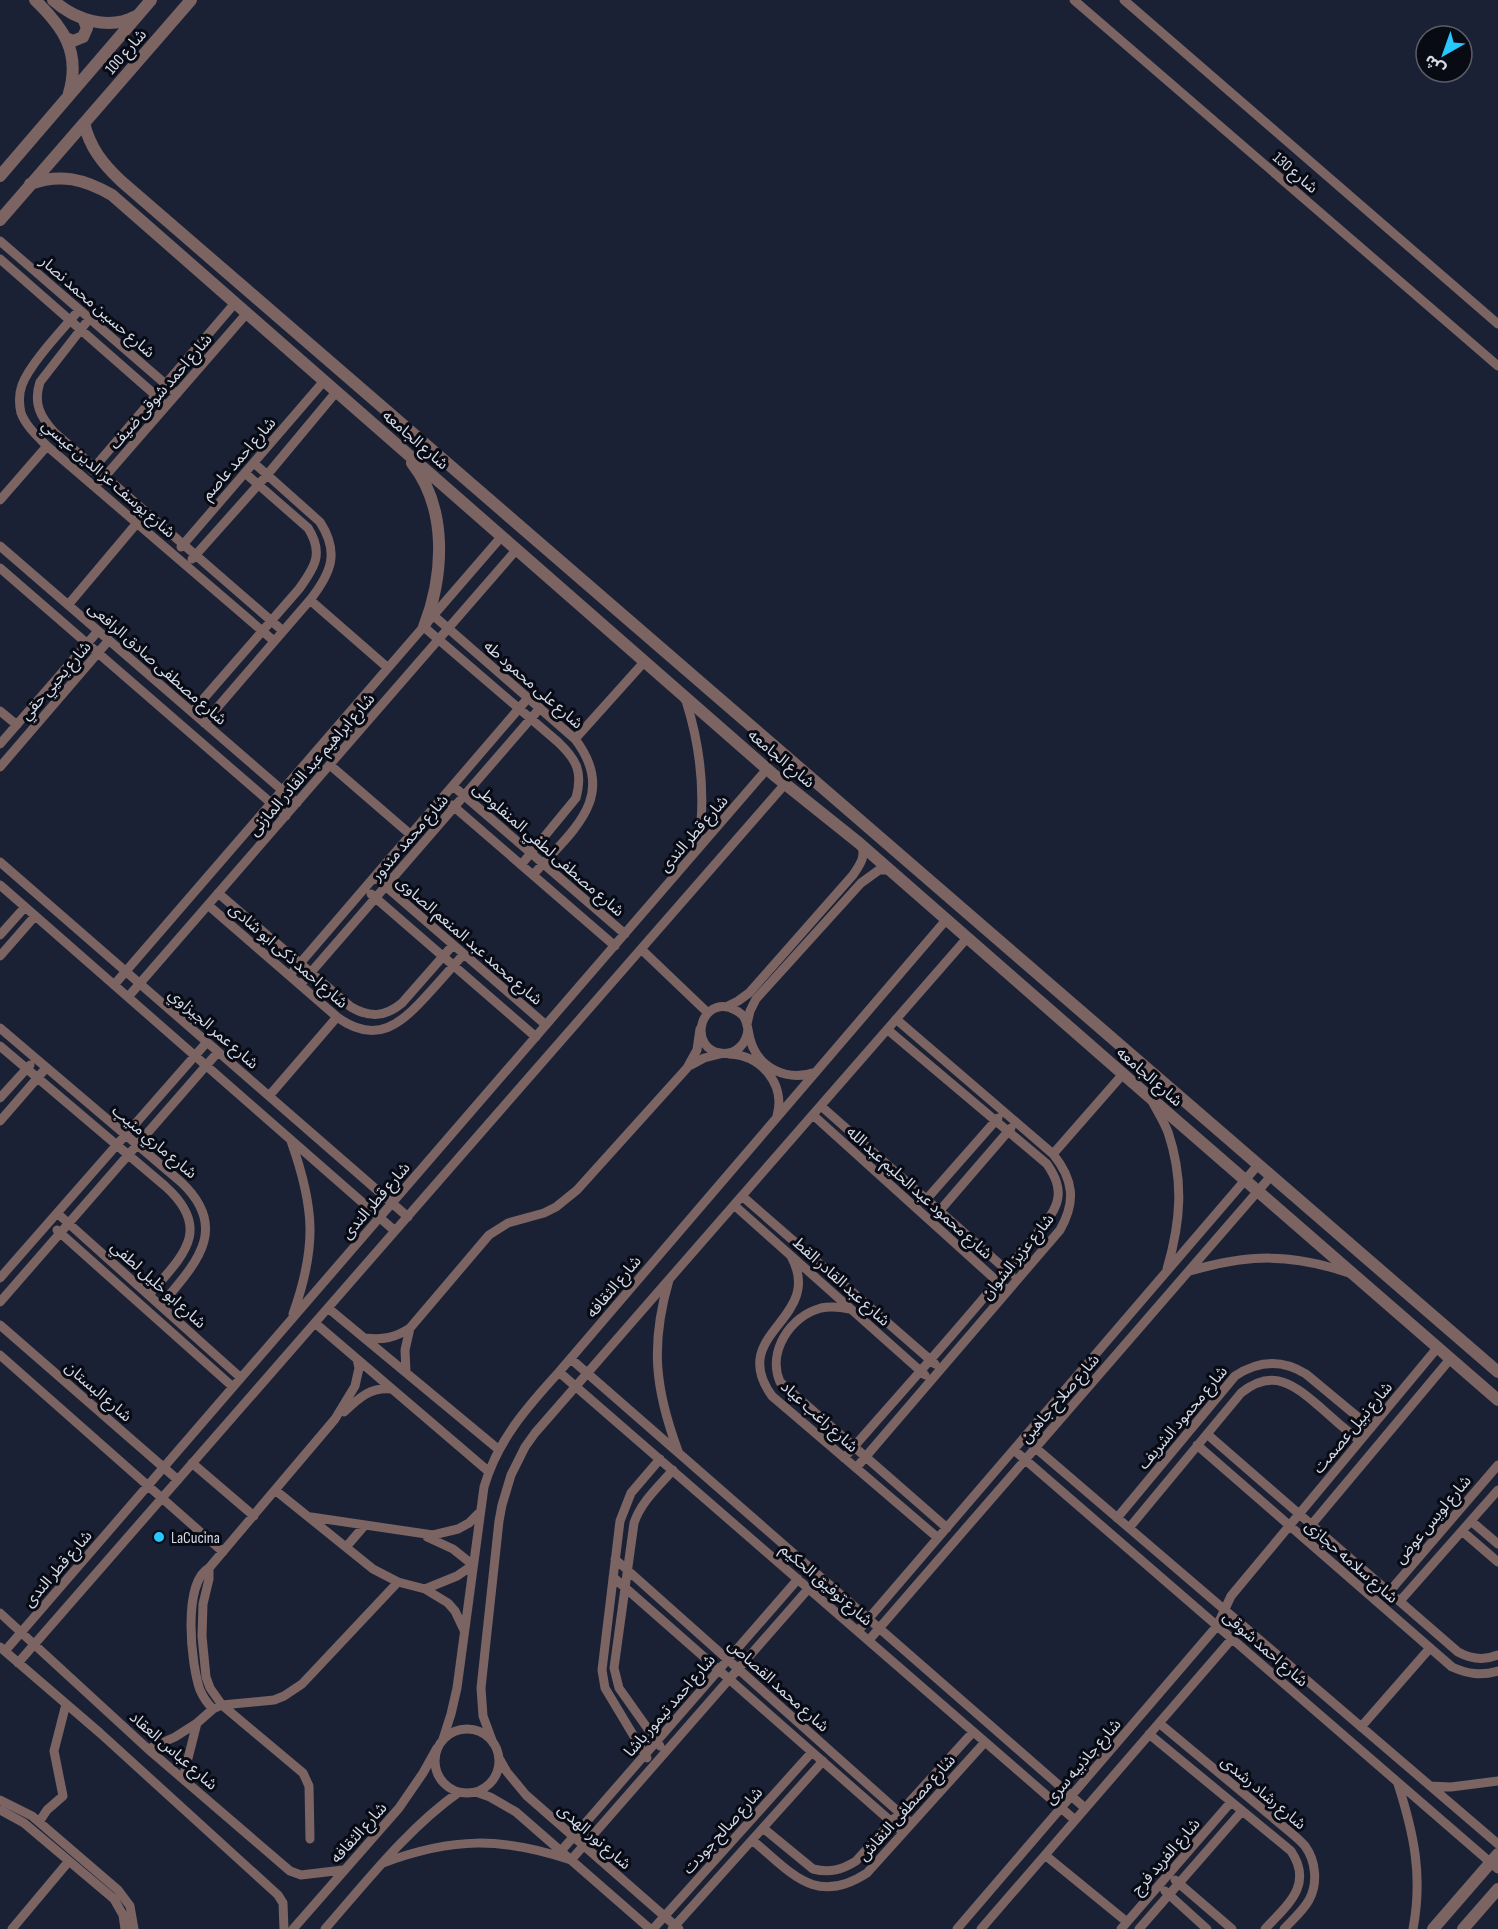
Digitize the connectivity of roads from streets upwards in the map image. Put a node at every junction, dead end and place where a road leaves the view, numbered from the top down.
1 (35, 0) edge
2 (53, 0) edge
3 (151, 0) edge
4 (191, 0) edge
5 (1074, 0) edge
6 (1124, 0) edge
7 (140, 14) junction
8 (83, 18) junction
9 (66, 38) junction
10 (68, 97) junction
11 (84, 123) junction
12 (0, 176) edge
13 (30, 184) junction
14 (164, 218) junction
15 (0, 220) edge
16 (152, 230) junction
17 (0, 241) edge
18 (0, 259) edge
19 (235, 303) junction
20 (79, 310) junction
21 (247, 313) junction
22 (90, 318) junction
23 (70, 320) junction
24 (1498, 324) edge
25 (81, 329) junction
26 (1498, 366) edge
27 (324, 381) junction
28 (166, 385) junction
29 (337, 392) junction
30 (177, 394) junction
31 (156, 395) junction
32 (167, 405) junction
33 (47, 446) junction
34 (398, 446) junction
35 (254, 463) junction
36 (94, 467) junction
37 (245, 474) junction
38 (267, 475) junction
39 (105, 477) junction
40 (85, 478) junction
41 (258, 484) junction
42 (96, 488) junction
43 (0, 500) edge
44 (137, 523) junction
45 (502, 536) junction
46 (183, 544) junction
47 (0, 546) edge
48 (517, 549) junction
49 (174, 555) junction
50 (196, 555) junction
51 (186, 565) junction
52 (0, 568) edge
53 (310, 600) junction
54 (68, 605) junction
55 (434, 616) junction
56 (272, 621) junction
57 (424, 627) junction
58 (448, 629) junction
59 (98, 631) junction
60 (262, 631) junction
61 (284, 631) junction
62 (109, 640) junction
63 (439, 640) junction
64 (274, 641) junction
65 (88, 644) junction
66 (98, 653) junction
67 (645, 661) junction
68 (388, 668) junction
69 (677, 689) junction
70 (528, 698) junction
71 (540, 708) junction
72 (519, 709) junction
73 (0, 711) edge
74 (192, 712) junction
75 (531, 719) junction
76 (204, 723) junction
77 (17, 725) junction
78 (4, 732) edge
79 (575, 739) junction
80 (0, 744) edge
81 (330, 765) junction
82 (0, 767) edge
83 (767, 769) junction
84 (785, 784) junction
85 (453, 786) junction
86 (282, 791) junction
87 (464, 796) junction
88 (443, 797) junction
89 (272, 803) junction
90 (297, 803) junction
91 (455, 807) junction
92 (286, 816) junction
93 (871, 830) junction
94 (411, 835) junction
95 (859, 843) junction
96 (698, 850) junction
97 (531, 853) junction
98 (0, 862) edge
99 (543, 864) junction
100 (521, 865) junction
101 (889, 870) junction
102 (533, 875) junction
103 (375, 877) junction
104 (0, 885) edge
105 (386, 886) junction
106 (365, 888) junction
107 (218, 893) junction
108 (376, 898) junction
109 (208, 905) junction
110 (25, 907) junction
111 (35, 916) junction
112 (946, 920) junction
113 (625, 934) junction
114 (0, 935) edge
115 (967, 938) junction
116 (453, 945) junction
117 (615, 946) junction
118 (641, 949) junction
119 (464, 954) junction
120 (0, 956) edge
121 (443, 956) junction
122 (300, 963) junction
123 (454, 965) junction
124 (126, 972) junction
125 (311, 973) junction
126 (290, 975) junction
127 (140, 984) junction
128 (114, 985) junction
129 (300, 985) junction
130 (128, 997) junction
131 (726, 1007) junction
132 (708, 1013) junction
133 (337, 1017) junction
134 (896, 1019) junction
135 (546, 1025) junction
136 (747, 1027) junction
137 (0, 1028) edge
138 (700, 1029) junction
139 (888, 1030) junction
140 (536, 1037) junction
141 (207, 1042) junction
142 (0, 1046) edge
143 (218, 1052) junction
144 (725, 1054) junction
145 (195, 1056) junction
146 (35, 1058) junction
147 (206, 1065) junction
148 (46, 1068) junction
149 (687, 1068) junction
150 (26, 1069) junction
151 (816, 1072) junction
152 (1123, 1074) junction
153 (37, 1078) junction
154 (269, 1096) junction
155 (0, 1098) edge
156 (1150, 1098) junction
157 (821, 1106) junction
158 (1004, 1112) junction
159 (813, 1115) junction
160 (777, 1117) junction
161 (0, 1121) edge
162 (996, 1121) junction
163 (1016, 1122) junction
164 (1008, 1131) junction
165 (125, 1136) junction
166 (290, 1139) junction
167 (136, 1145) junction
168 (116, 1146) junction
169 (1053, 1154) junction
170 (128, 1155) junction
171 (1258, 1165) junction
172 (1271, 1176) junction
173 (1245, 1180) junction
174 (1258, 1191) junction
175 (742, 1196) junction
176 (927, 1200) junction
177 (392, 1203) junction
178 (734, 1205) junction
179 (918, 1210) junction
180 (939, 1211) junction
181 (57, 1213) junction
182 (408, 1217) junction
183 (380, 1218) junction
184 (930, 1221) junction
185 (49, 1223) junction
186 (69, 1223) junction
187 (395, 1231) junction
188 (60, 1233) junction
189 (791, 1256) junction
190 (1007, 1270) junction
191 (1190, 1271) junction
192 (1166, 1272) junction
193 (1354, 1275) junction
194 (0, 1278) edge
195 (669, 1278) junction
196 (1017, 1280) junction
197 (997, 1281) junction
198 (1008, 1291) junction
199 (149, 1295) junction
200 (0, 1302) edge
201 (161, 1305) junction
202 (328, 1308) junction
203 (850, 1309) junction
204 (292, 1319) junction
205 (315, 1323) junction
206 (0, 1326) edge
207 (411, 1328) junction
208 (365, 1338) junction
209 (1438, 1347) junction
210 (0, 1355) edge
211 (357, 1359) junction
212 (571, 1359) junction
213 (930, 1359) junction
214 (1450, 1359) junction
215 (941, 1369) junction
216 (920, 1370) junction
217 (406, 1372) junction
218 (560, 1372) junction
219 (1498, 1372) edge
220 (587, 1373) junction
221 (241, 1377) junction
222 (931, 1380) junction
223 (576, 1386) junction
224 (233, 1387) junction
225 (392, 1389) junction
226 (1498, 1400) edge
227 (335, 1419) junction
228 (1371, 1428) junction
229 (1207, 1434) junction
230 (1024, 1438) junction
231 (1360, 1441) junction
232 (1197, 1445) junction
233 (853, 1447) junction
234 (1036, 1448) junction
235 (498, 1449) junction
236 (1014, 1450) junction
237 (679, 1454) junction
238 (865, 1457) junction
239 (844, 1458) junction
240 (660, 1459) junction
241 (1025, 1460) junction
242 (192, 1463) junction
243 (1498, 1465) edge
244 (164, 1467) junction
245 (856, 1468) junction
246 (673, 1470) junction
247 (488, 1471) junction
248 (178, 1480) junction
249 (149, 1485) junction
250 (275, 1490) junction
251 (1498, 1490) edge
252 (163, 1497) junction
253 (480, 1512) junction
254 (1300, 1514) junction
255 (254, 1516) junction
256 (309, 1517) junction
257 (1117, 1518) junction
258 (1471, 1521) junction
259 (365, 1525) junction
260 (1312, 1525) junction
261 (1290, 1526) junction
262 (947, 1528) junction
263 (1129, 1528) junction
264 (1462, 1531) junction
265 (419, 1534) junction
266 (1302, 1536) junction
267 (938, 1538) junction
268 (1498, 1544) edge
269 (346, 1547) junction
270 (223, 1552) junction
271 (615, 1559) junction
272 (1498, 1562) edge
273 (472, 1565) junction
274 (627, 1570) junction
275 (613, 1576) junction
276 (798, 1579) junction
277 (1374, 1579) junction
278 (398, 1582) junction
279 (625, 1587) junction
280 (808, 1588) junction
281 (424, 1589) junction
282 (1364, 1591) junction
283 (1389, 1592) junction
284 (1400, 1601) junction
285 (1224, 1610) junction
286 (0, 1613) edge
287 (868, 1618) junction
288 (1217, 1626) junction
289 (1243, 1626) junction
290 (879, 1628) junction
291 (464, 1630) junction
292 (858, 1631) junction
293 (22, 1632) junction
294 (1232, 1639) junction
295 (868, 1640) junction
296 (35, 1643) junction
297 (1430, 1648) junction
298 (2, 1649) edge
299 (1498, 1655) edge
300 (728, 1660) junction
301 (18, 1663) junction
302 (738, 1669) junction
303 (719, 1670) junction
304 (1498, 1671) edge
305 (729, 1679) junction
306 (66, 1704) junction
307 (218, 1707) junction
308 (197, 1723) junction
309 (1158, 1723) junction
310 (1361, 1727) junction
311 (973, 1732) junction
312 (1149, 1734) junction
313 (443, 1739) junction
314 (656, 1742) junction
315 (985, 1742) junction
316 (493, 1743) junction
317 (437, 1748) junction
318 (148, 1749) junction
319 (667, 1751) junction
320 (812, 1752) junction
321 (645, 1755) junction
322 (499, 1758) junction
323 (823, 1761) junction
324 (655, 1764) junction
325 (183, 1778) junction
326 (1498, 1781) edge
327 (1397, 1782) junction
328 (1430, 1786) junction
329 (459, 1792) junction
330 (476, 1792) junction
331 (1072, 1796) junction
332 (0, 1800) edge
333 (1231, 1802) junction
334 (1085, 1808) junction
335 (1061, 1809) junction
336 (0, 1810) edge
337 (1242, 1811) junction
338 (899, 1813) junction
339 (1074, 1820) junction
340 (892, 1821) junction
341 (39, 1822) junction
342 (911, 1823) junction
343 (1284, 1827) junction
344 (763, 1828) junction
345 (903, 1832) junction
346 (736, 1836) junction
347 (574, 1837) junction
348 (1275, 1838) junction
349 (310, 1839) dead end
350 (750, 1843) junction
351 (1498, 1844) edge
352 (584, 1846) junction
353 (561, 1851) junction
354 (1045, 1855) junction
355 (572, 1860) junction
356 (69, 1861) junction
357 (1496, 1862) edge
358 (383, 1863) junction
359 (343, 1870) junction
360 (823, 1871) junction
361 (1168, 1874) junction
362 (1179, 1883) junction
363 (1158, 1886) junction
364 (821, 1887) junction
365 (993, 1888) junction
366 (1498, 1889) edge
367 (1168, 1895) junction
368 (1006, 1899) junction
369 (664, 1916) junction
370 (1124, 1926) edge
371 (675, 1928) edge
372 (12, 1929) edge
373 (125, 1929) edge
374 (134, 1929) edge
375 (284, 1929) edge
376 (293, 1929) edge
377 (325, 1929) edge
378 (652, 1929) edge
379 (957, 1929) edge
380 (981, 1929) edge
381 (1139, 1929) edge
382 (1207, 1929) edge
383 (1232, 1929) edge
384 (1265, 1929) edge
385 (1284, 1929) edge
386 (1413, 1929) edge
387 (1433, 1929) edge
388 (1463, 1929) edge

1 - 9 street
2 - 8 street
3 - 7 street, شارع 100
4 - 11 street, شارع 100
5 - 26 street, شارع 130
6 - 24 street, شارع 130
7 - 8 street
7 - 10 street, شارع 100
8 - 9 street
9 - 10 street
10 - 12 street, شارع 100
11 - 13 street, شارع 100
11 - 14 street, شارع الجامعه
13 - 15 street, شارع 100
13 - 16 street, شارع الجامعه
14 - 16 street
14 - 93 street, شارع الجامعه
16 - 19 street, شارع الجامعه
17 - 20 street, شارع حسين محمد نصار
18 - 23 street, شارع حسين محمد نصار
19 - 21 street, شارع الجامعه
19 - 28 street, شارع احمد شوقى ضيف
20 - 22 street, شارع حسين محمد نصار
20 - 23 street, شارع يوسف عز الدين عيسي
21 - 27 street, شارع الجامعه
21 - 30 street, شارع احمد شوقى ضيف
22 - 25 street, شارع يوسف عز الدين عيسي
22 - 28 street, شارع حسين محمد نصار
23 - 25 street, شارع حسين محمد نصار
23 - 33 street, شارع يوسف عز الدين عيسي
25 - 31 street, شارع حسين محمد نصار
25 - 36 street, شارع يوسف عز الدين عيسي
27 - 29 street, شارع الجامعه
27 - 35 street, شارع احمد عاصم
28 - 30 street, شارع حسين محمد نصار
28 - 31 street, شارع احمد شوقى ضيف
29 - 34 street, شارع الجامعه
29 - 38 street, شارع احمد عاصم
30 - 32 street, شارع احمد شوقى ضيف
31 - 32 street, شارع حسين محمد نصار
31 - 36 street, شارع احمد شوقى ضيف
32 - 39 street, شارع احمد شوقى ضيف
33 - 40 street, شارع يوسف عز الدين عيسي
33 - 43 street
34 - 45 street, شارع الجامعه
34 - 57 street
35 - 37 street, شارع احمد عاصم
35 - 38 street
36 - 39 street, شارع يوسف عز الدين عيسي
36 - 40 street, شارع احمد شوقى ضيف
37 - 41 street
37 - 46 street, شارع احمد عاصم
38 - 41 street, شارع احمد عاصم
38 - 53 street
39 - 42 street, شارع احمد شوقى ضيف
39 - 46 street, شارع يوسف عز الدين عيسي
40 - 42 street, شارع يوسف عز الدين عيسي
41 - 50 street, شارع احمد عاصم
41 - 56 street
42 - 44 street, شارع يوسف عز الدين عيسي
44 - 49 street, شارع يوسف عز الدين عيسي
44 - 54 street
45 - 48 street, شارع الجامعه
45 - 55 street, شارع ابراهيم عبد القادر المازنى
46 - 49 street, شارع احمد عاصم
46 - 50 street, شارع يوسف عز الدين عيسي
47 - 54 street, شارع مصطفى صادق الرافعى
48 - 58 street, شارع ابراهيم عبد القادر المازنى
48 - 67 street, شارع الجامعه
49 - 51 street, شارع يوسف عز الدين عيسي
50 - 51 street, شارع احمد عاصم
50 - 56 street, شارع يوسف عز الدين عيسي
51 - 60 street, شارع يوسف عز الدين عيسي
52 - 65 street, شارع مصطفى صادق الرافعى
53 - 61 street
53 - 68 street
54 - 59 street, شارع مصطفى صادق الرافعى
55 - 57 street, شارع ابراهيم عبد القادر المازنى
55 - 58 street, شارع على محمود طه
56 - 60 street
56 - 61 street, شارع يوسف عز الدين عيسي
57 - 63 street, شارع على محمود طه
57 - 68 street, شارع ابراهيم عبد القادر المازنى
58 - 63 street, شارع ابراهيم عبد القادر المازنى
58 - 70 street, شارع على محمود طه
59 - 62 street, شارع مصطفى صادق الرافعى
59 - 65 street, شارع يحيي حقي
60 - 64 street, شارع يوسف عز الدين عيسي
60 - 74 street
61 - 64 street
62 - 66 street, شارع يحيي حقي
62 - 74 street, شارع مصطفى صادق الرافعى
63 - 72 street, شارع على محمود طه
63 - 81 street, شارع ابراهيم عبد القادر المازنى
64 - 76 street
65 - 66 street, شارع مصطفى صادق الرافعى
65 - 77 street, شارع يحيي حقي
66 - 82 street, شارع يحيي حقي
66 - 89 street, شارع مصطفى صادق الرافعى
67 - 69 street, شارع الجامعه
67 - 79 street
68 - 86 street, شارع ابراهيم عبد القادر المازنى
69 - 83 street, شارع الجامعه
69 - 96 street
70 - 71 street, شارع على محمود طه
70 - 72 street, شارع محمد مندور
71 - 75 street, شارع محمد مندور
71 - 79 street, شارع على محمود طه
72 - 75 street, شارع على محمود طه
72 - 85 street, شارع محمد مندور
73 - 77 street
74 - 76 street, شارع مصطفى صادق الرافعى
75 - 87 street, شارع محمد مندور
75 - 97 street, شارع على محمود طه
76 - 86 street, شارع مصطفى صادق الرافعى
77 - 78 street, شارع يحيي حقي
78 - 80 street, شارع يحيي حقي
79 - 99 street, شارع على محمود طه
81 - 90 street, شارع ابراهيم عبد القادر المازنى
81 - 94 street
83 - 84 street, شارع الجامعه
83 - 96 street, شارع قطر الندى
84 - 95 street, شارع الجامعه
84 - 118 street, شارع قطر الندى
85 - 87 street, شارع مصطفى لطفي المنفلوطى
85 - 88 street, شارع محمد مندور
86 - 89 street, شارع ابراهيم عبد القادر المازنى
86 - 90 street, شارع مصطفى صادق الرافعى
87 - 91 street, شارع محمد مندور
87 - 97 street, شارع مصطفى لطفي المنفلوطى
88 - 91 street, شارع مصطفى لطفي المنفلوطى
88 - 94 street, شارع محمد مندور
89 - 92 street, شارع مصطفى صادق الرافعى
89 - 124 street, شارع ابراهيم عبد القادر المازنى
90 - 92 street, شارع ابراهيم عبد القادر المازنى
91 - 100 street, شارع مصطفى لطفي المنفلوطى
91 - 105 street, شارع محمد مندور
92 - 107 street, شارع ابراهيم عبد القادر المازنى
93 - 95 street
93 - 171 street, شارع الجامعه
94 - 103 street, شارع محمد مندور
95 - 101 street, شارع الجامعه
95 - 131 street
96 - 113 street, شارع قطر الندى
97 - 99 street, شارع مصطفى لطفي المنفلوطى
97 - 100 street, شارع على محمود طه
98 - 124 street, شارع عمر الجيزاوي
99 - 102 street, شارع على محمود طه
99 - 113 street, شارع مصطفى لطفي المنفلوطى
100 - 102 street, شارع مصطفى لطفي المنفلوطى
101 - 112 street, شارع الجامعه
101 - 136 street
102 - 117 street, شارع مصطفى لطفي المنفلوطى
103 - 105 street, شارع محمد عبد المنعم الصاوى
103 - 106 street, شارع محمد مندور
104 - 110 street, شارع عمر الجيزاوي
105 - 108 street, شارع محمد مندور
105 - 116 street, شارع محمد عبد المنعم الصاوى
106 - 108 street, شارع محمد عبد المنعم الصاوى
106 - 122 street, شارع محمد مندور
107 - 109 street, شارع ابراهيم عبد القادر المازنى
107 - 122 street, شارع احمد ذكى ابو شادى
108 - 121 street, شارع محمد عبد المنعم الصاوى
108 - 125 street, شارع محمد مندور
109 - 126 street, شارع احمد ذكى ابو شادى
109 - 127 street, شارع ابراهيم عبد القادر المازنى
110 - 111 street, شارع عمر الجيزاوي
110 - 114 street
111 - 120 street
111 - 128 street, شارع عمر الجيزاوي
112 - 115 street, شارع الجامعه
112 - 151 street, شارع الثقافه
113 - 117 street, شارع قطر الندى
115 - 134 street
115 - 152 street, شارع الجامعه
116 - 119 street, شارع محمد عبد المنعم الصاوى
116 - 121 street, شارع احمد ذكى ابو شادى
117 - 135 street, شارع قطر الندى
118 - 132 street
118 - 182 street, شارع قطر الندى
119 - 123 street, شارع احمد ذكى ابو شادى
119 - 135 street, شارع محمد عبد المنعم الصاوى
121 - 123 street, شارع محمد عبد المنعم الصاوى
121 - 125 street, شارع احمد ذكى ابو شادى
122 - 125 street, شارع احمد ذكى ابو شادى
122 - 126 street, شارع محمد مندور
123 - 133 street, شارع احمد ذكى ابو شادى
123 - 140 street, شارع محمد عبد المنعم الصاوى
124 - 127 street, شارع عمر الجيزاوي
124 - 128 street, شارع ابراهيم عبد القادر المازنى
125 - 129 street, شارع محمد مندور
126 - 129 street, شارع احمد ذكى ابو شادى
127 - 130 street, شارع ابراهيم عبد القادر المازنى
127 - 141 street, شارع عمر الجيزاوي
128 - 130 street, شارع عمر الجيزاوي
129 - 133 street, شارع احمد ذكى ابو شادى
130 - 145 street, شارع عمر الجيزاوي
131 - 132 street
131 - 136 street
132 - 138 street
133 - 154 street
134 - 139 street
134 - 158 street, شارع عزيز الشوان
135 - 140 street, شارع قطر الندى
136 - 144 street
136 - 151 street
137 - 146 street, شارع ماري منيب
138 - 144 street
138 - 149 street
139 - 157 street
139 - 162 street, شارع عزيز الشوان
140 - 177 street, شارع قطر الندى
141 - 143 street, شارع عمر الجيزاوي
141 - 145 street
142 - 150 street, شارع ماري منيب
143 - 147 street
143 - 154 street, شارع عمر الجيزاوي
144 - 149 street
144 - 160 street
145 - 147 street, شارع عمر الجيزاوي
145 - 165 street
146 - 148 street, شارع ماري منيب
146 - 150 street
147 - 166 street, شارع عمر الجيزاوي
147 - 167 street
148 - 153 street
148 - 165 street, شارع ماري منيب
149 - 207 street
150 - 153 street, شارع ماري منيب
150 - 155 street
151 - 160 street, شارع الثقافه
152 - 156 street, شارع الجامعه
152 - 169 street
153 - 161 street
153 - 168 street, شارع ماري منيب
154 - 177 street, شارع عمر الجيزاوي
156 - 173 street, شارع الجامعه
156 - 192 street
157 - 159 street
157 - 176 street, شارع محمود عبد الحليم عبد الله
158 - 162 street
158 - 163 street, شارع عزيز الشوان
159 - 175 street
159 - 179 street, شارع محمود عبد الحليم عبد الله
160 - 212 street, شارع الثقافه
162 - 164 street, شارع عزيز الشوان
162 - 176 street
163 - 164 street
163 - 169 street, شارع عزيز الشوان
164 - 180 street
164 - 190 street, شارع عزيز الشوان
165 - 167 street, شارع ماري منيب
165 - 168 street
166 - 183 street, شارع عمر الجيزاوي
166 - 204 street
167 - 170 street
167 - 201 street, شارع ماري منيب
168 - 170 street, شارع ماري منيب
168 - 181 street
169 - 196 street, شارع عزيز الشوان
170 - 186 street
170 - 199 street, شارع ماري منيب
171 - 172 street, شارع الجامعه
171 - 173 street, شارع صلاح جاهين
172 - 174 street, شارع صلاح جاهين
172 - 219 street, شارع الجامعه
173 - 174 street, شارع الجامعه
173 - 192 street, شارع صلاح جاهين
174 - 191 street, شارع صلاح جاهين
174 - 193 street, شارع الجامعه
175 - 178 street
175 - 213 street, شارع عبد القادر القط
176 - 179 street
176 - 180 street, شارع محمود عبد الحليم عبد الله
177 - 182 street, شارع عمر الجيزاوي
177 - 183 street, شارع قطر الندى
178 - 189 street, شارع عبد القادر القط
178 - 195 street
179 - 184 street, شارع محمود عبد الحليم عبد الله
180 - 184 street
180 - 190 street, شارع محمود عبد الحليم عبد الله
181 - 185 street
181 - 186 street, شارع ابو خليل لطفي
182 - 187 street, شارع قطر الندى
183 - 187 street, شارع عمر الجيزاوي
183 - 204 street, شارع قطر الندى
184 - 197 street, شارع محمود عبد الحليم عبد الله
185 - 188 street, شارع ابو خليل لطفي
185 - 194 street
186 - 188 street
186 - 199 street, شارع ابو خليل لطفي
187 - 202 street, شارع قطر الندى
188 - 200 street
188 - 224 street, شارع ابو خليل لطفي
189 - 203 street, شارع عبد القادر القط
189 - 239 street, شارع راغب عياد
190 - 196 street, شارع محمود عبد الحليم عبد الله
190 - 197 street, شارع عزيز الشوان
191 - 193 street
191 - 234 street, شارع صلاح جاهين
192 - 230 street, شارع صلاح جاهين
193 - 209 street, شارع الجامعه
195 - 220 street
195 - 237 street
196 - 198 street, شارع عزيز الشوان
197 - 198 street, شارع محمود عبد الحليم عبد الله
197 - 213 street, شارع عزيز الشوان
198 - 215 street, شارع عزيز الشوان
199 - 201 street, شارع ابو خليل لطفي
201 - 221 street, شارع ابو خليل لطفي
202 - 205 street, شارع قطر الندى
202 - 208 street
203 - 216 street, شارع عبد القادر القط
203 - 233 street, شارع راغب عياد
204 - 221 street, شارع قطر الندى
205 - 211 street
205 - 242 street, شارع قطر الندى
206 - 244 street, شارع البستان
207 - 208 street
207 - 217 street
208 - 217 street
209 - 214 street, شارع الجامعه
209 - 228 street, شارع نبيل عصمت
210 - 249 street
211 - 225 street
211 - 227 street
212 - 218 street, شارع الثقافه
212 - 220 street, شارع توفيق الحكيم
213 - 215 street, شارع عبد القادر القط
213 - 216 street, شارع عزيز الشوان
214 - 226 street, شارع الجامعه
214 - 260 street, شارع نبيل عصمت
215 - 222 street, شارع عزيز الشوان
216 - 222 street, شارع عبد القادر القط
216 - 233 street, شارع عزيز الشوان
217 - 235 street
218 - 223 street, شارع توفيق الحكيم
218 - 235 street, شارع الثقافه
220 - 223 street
220 - 237 street, شارع توفيق الحكيم
221 - 224 street, شارع قطر الندى
222 - 238 street, شارع عزيز الشوان
223 - 240 street, شارع توفيق الحكيم
223 - 316 street
224 - 244 street, شارع قطر الندى
225 - 227 street
225 - 247 street
227 - 250 street
228 - 231 street, شارع نبيل عصمت
228 - 257 street, شارع محمود الشريف
229 - 231 street, شارع محمود الشريف
229 - 232 street, شارع محمود الشريف
229 - 254 street, شارع سلامه حجازى
230 - 234 street, شارع احمد شوقى
230 - 236 street, شارع صلاح جاهين
231 - 254 street, شارع نبيل عصمت
232 - 261 street, شارع سلامه حجازى
232 - 263 street, شارع محمود الشريف
233 - 238 street, شارع راغب عياد
233 - 239 street, شارع عزيز الشوان
234 - 241 street, شارع صلاح جاهين
234 - 257 street, شارع احمد شوقى
235 - 247 street, شارع الثقافه
236 - 241 street, شارع احمد شوقى
236 - 262 street, شارع صلاح جاهين
237 - 287 street, شارع توفيق الحكيم
238 - 245 street, شارع عزيز الشوان
238 - 262 street, شارع راغب عياد
239 - 245 street, شارع راغب عياد
240 - 246 street, شارع توفيق الحكيم
240 - 271 street
241 - 288 street, شارع احمد شوقى
241 - 290 street, شارع صلاح جاهين
242 - 248 street, شارع قطر الندى
242 - 255 street
243 - 283 street, شارع لويس عوض
244 - 248 street, شارع البستان
244 - 249 street, شارع قطر الندى
245 - 267 street, شارع راغب عياد
246 - 274 street
246 - 276 street, شارع توفيق الحكيم
247 - 253 street, شارع الثقافه
248 - 252 street, شارع قطر الندى
249 - 252 street
249 - 293 street, شارع قطر الندى
250 - 255 street
250 - 256 street
251 - 258 street, شارع لويس عوض
252 - 270 street
252 - 296 street, شارع قطر الندى
253 - 265 street
253 - 273 street, شارع الثقافه
254 - 260 street, شارع سلامه حجازى
254 - 261 street, شارع نبيل عصمت
255 - 270 street
256 - 259 street
256 - 269 street
257 - 263 street, شارع احمد شوقى
258 - 264 street, شارع لويس عوض
258 - 268 street
259 - 265 street
259 - 269 street
260 - 266 street, شارع نبيل عصمت
260 - 277 street, شارع سلامه حجازى
261 - 266 street, شارع سلامه حجازى
261 - 285 street, شارع نبيل عصمت
262 - 267 street, شارع صلاح جاهين
263 - 285 street, شارع احمد شوقى
264 - 272 street
264 - 284 street, شارع لويس عوض
265 - 273 street
266 - 282 street, شارع سلامه حجازى
267 - 287 street, شارع صلاح جاهين
269 - 278 street
270 - 307 street
271 - 274 street, شارع محمد القصاص
271 - 275 street
273 - 281 street
273 - 291 street, شارع الثقافه
274 - 279 street
274 - 300 street, شارع محمد القصاص
275 - 279 street, شارع محمد القصاص
275 - 321 street
276 - 280 street, شارع توفيق الحكيم
276 - 300 street, شارع احمد تيمور باشا
277 - 282 street
277 - 283 street, شارع سلامه حجازى
278 - 281 street
278 - 307 street
279 - 303 street, شارع محمد القصاص
279 - 314 street
280 - 292 street, شارع توفيق الحكيم
280 - 302 street, شارع احمد تيمور باشا
281 - 291 street
282 - 297 street, شارع سلامه حجازى
283 - 284 street, شارع سلامه حجازى
284 - 299 street, شارع سلامه حجازى
285 - 288 street, شارع جاذبيه سرى
285 - 289 street, شارع احمد شوقى
286 - 293 street, شارع عباس العقاد
287 - 290 street, شارع توفيق الحكيم
287 - 292 street, شارع صلاح جاهين
288 - 294 street, شارع احمد شوقى
288 - 331 street, شارع جاذبيه سرى
289 - 294 street, شارع جاذبيه سرى
289 - 310 street, شارع احمد شوقى
290 - 295 street, شارع صلاح جاهين
290 - 331 street, شارع توفيق الحكيم
291 - 313 street, شارع الثقافه
292 - 295 street, شارع توفيق الحكيم
293 - 296 street, شارع عباس العقاد
293 - 298 street, شارع قطر الندى
294 - 309 street, شارع جاذبيه سرى
294 - 327 street, شارع احمد شوقى
295 - 311 street, شارع توفيق الحكيم
296 - 301 street, شارع قطر الندى
296 - 318 street, شارع عباس العقاد
297 - 304 street, شارع سلامه حجازى
297 - 310 street
298 - 301 street
300 - 302 street, شارع محمد القصاص
300 - 303 street, شارع احمد تيمور باشا
301 - 306 street
302 - 305 street, شارع احمد تيمور باشا
302 - 338 street, شارع محمد القصاص
303 - 305 street, شارع محمد القصاص
303 - 314 street, شارع احمد تيمور باشا
305 - 319 street, شارع احمد تيمور باشا
305 - 320 street, شارع محمد القصاص
306 - 341 street
306 - 375 street
307 - 308 street
307 - 349 street
308 - 318 street
308 - 325 street
309 - 312 street, شارع جاذبيه سرى
309 - 343 street, شارع رشاد رشدى
310 - 328 street, شارع احمد شوقى
311 - 315 street, شارع توفيق الحكيم
311 - 338 street, شارع مصطفى النقاش
312 - 333 street, شارع رشاد رشدى
312 - 334 street, شارع جاذبيه سرى
313 - 316 street
313 - 317 street
314 - 319 street
314 - 321 street, شارع احمد تيمور باشا
315 - 335 street, شارع توفيق الحكيم
315 - 342 street, شارع مصطفى النقاش
316 - 322 street
317 - 329 street
317 - 359 street, شارع الثقافه
318 - 325 street, شارع عباس العقاد
319 - 324 street, شارع احمد تيمور باشا
320 - 323 street, شارع محمد القصاص
320 - 346 street, شارع صالح جودت
321 - 324 street
321 - 347 street, شارع احمد تيمور باشا
322 - 330 street
322 - 347 street, شارع نور الهدى
323 - 340 street, شارع محمد القصاص
323 - 344 street, شارع صالح جودت
324 - 352 street, شارع احمد تيمور باشا
325 - 359 street, شارع عباس العقاد
326 - 328 street
327 - 357 street, شارع احمد شوقى
327 - 386 street
328 - 351 street, شارع احمد شوقى
329 - 330 street
329 - 358 street
330 - 353 street, شارع نور الهدى
331 - 334 street, شارع توفيق الحكيم
331 - 335 street, شارع جاذبيه سرى
332 - 341 street
333 - 337 street, شارع رشاد رشدى
333 - 361 street, شارع الفريد فرج
334 - 339 street, شارع جاذبيه سرى
335 - 339 street, شارع توفيق الحكيم
335 - 365 street, شارع جاذبيه سرى
336 - 356 street
337 - 348 street, شارع رشاد رشدى
337 - 362 street, شارع الفريد فرج
338 - 340 street, شارع مصطفى النقاش
338 - 342 street, شارع محمد القصاص
339 - 354 street, شارع جاذبيه سرى
340 - 345 street, شارع محمد القصاص
340 - 360 street, شارع مصطفى النقاش
341 - 374 street
342 - 345 street, شارع مصطفى النقاش
343 - 348 street
343 - 385 street, شارع رشاد رشدى
344 - 350 street, شارع صالح جودت
344 - 360 street
345 - 364 street, شارع مصطفى النقاش
346 - 350 street
346 - 369 street, شارع صالح جودت
347 - 352 street, شارع نور الهدى
347 - 353 street, شارع احمد تيمور باشا
348 - 384 street, شارع رشاد رشدى
350 - 364 street
350 - 371 street, شارع صالح جودت
352 - 355 street, شارع احمد تيمور باشا
352 - 369 street, شارع نور الهدى
353 - 355 street, شارع نور الهدى
354 - 368 street, شارع جاذبيه سرى
354 - 370 street
355 - 358 street
355 - 378 street, شارع نور الهدى
356 - 372 street
356 - 373 street
357 - 387 street
358 - 377 street
359 - 376 street, شارع الثقافه
360 - 364 street
361 - 362 street
361 - 363 street, شارع الفريد فرج
362 - 367 street, شارع الفريد فرج
362 - 383 street
363 - 367 street
363 - 370 street, شارع الفريد فرج
365 - 368 street
365 - 379 street, شارع جاذبيه سرى
366 - 388 street
367 - 381 street, شارع الفريد فرج
367 - 382 street
368 - 380 street, شارع جاذبيه سرى
369 - 371 street, شارع نور الهدى
369 - 378 street, شارع صالح جودت

